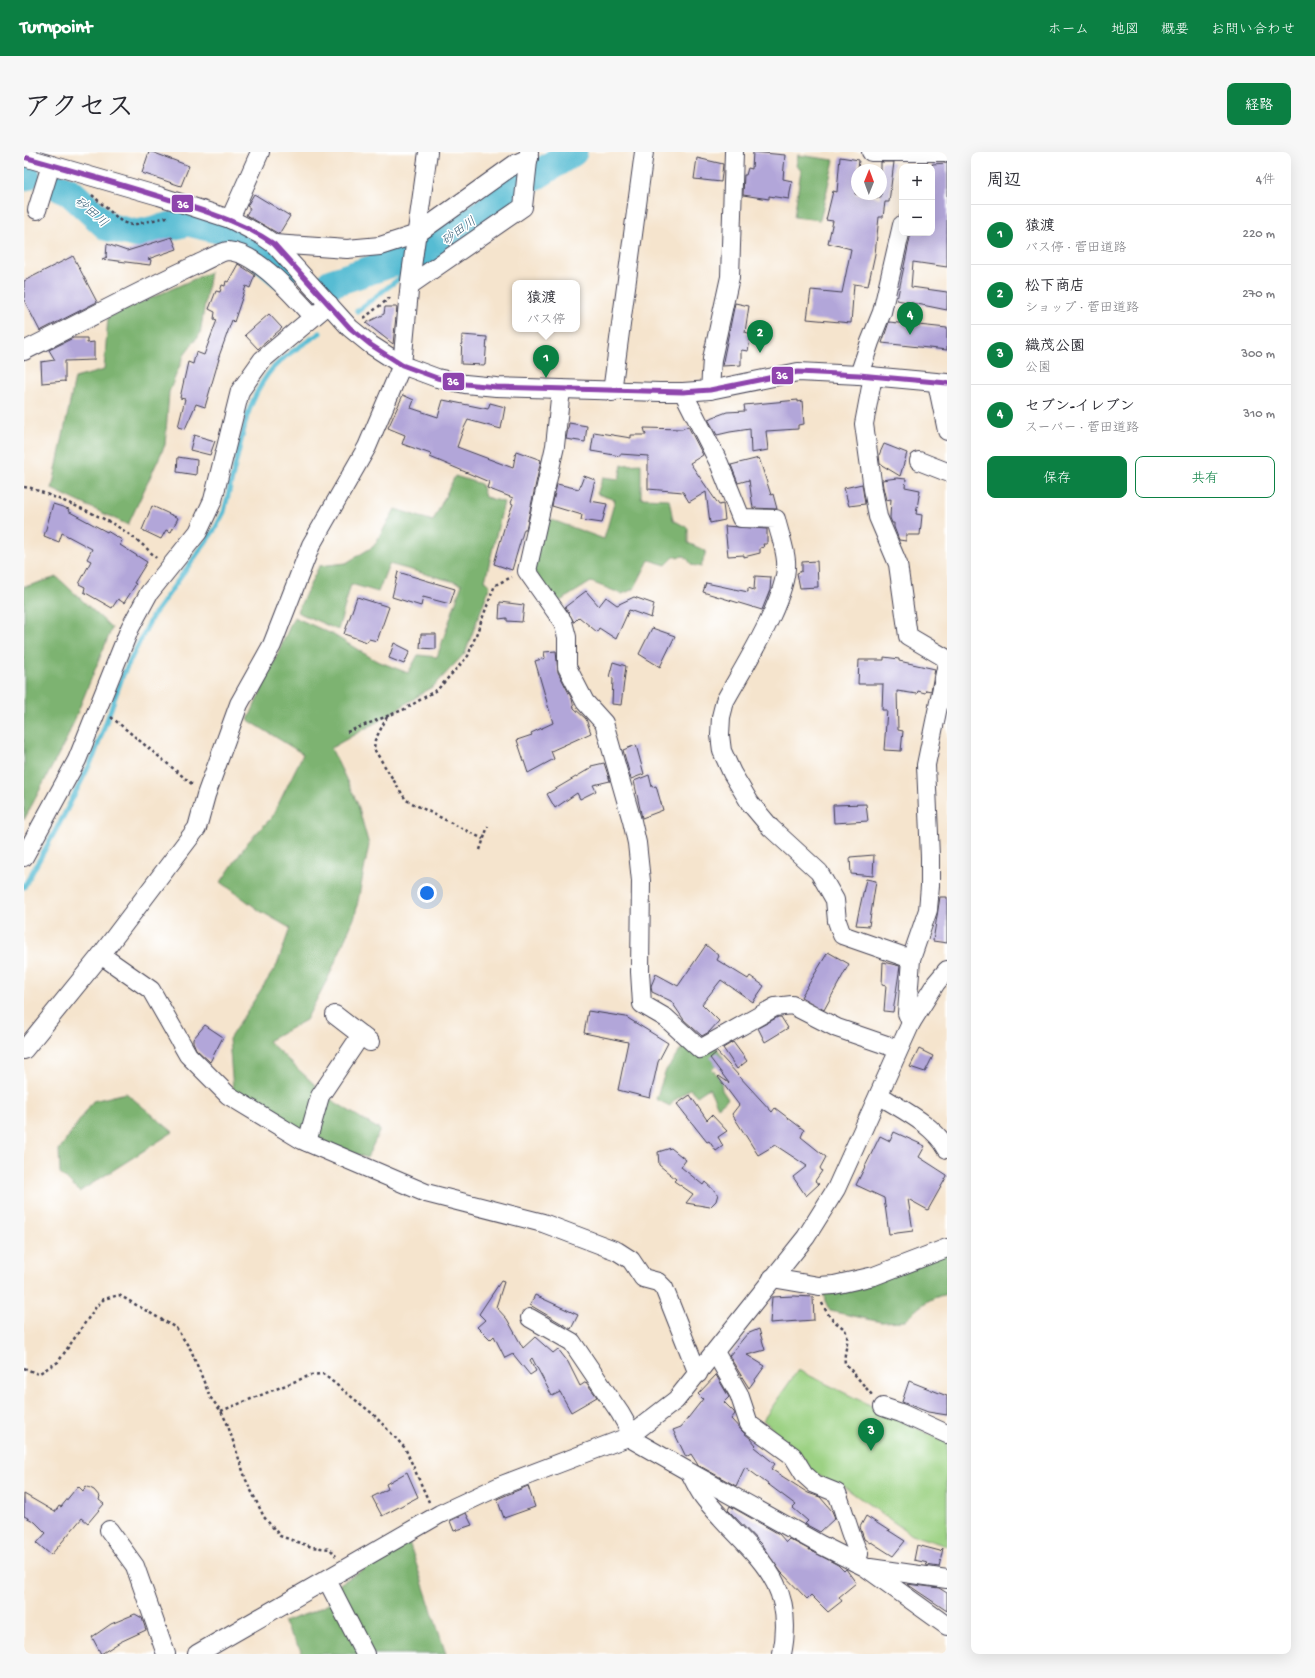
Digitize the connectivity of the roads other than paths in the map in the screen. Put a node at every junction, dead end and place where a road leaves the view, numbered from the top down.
1 (260, 152) edge
2 (428, 152) edge
3 (644, 152) edge
4 (734, 152) edge
5 (871, 152) edge
6 (904, 152) edge
7 (910, 152) edge
8 (947, 152) edge
9 (529, 155) edge
10 (40, 159) edge
11 (909, 164) edge
12 (36, 210) dead end
13 (230, 219) junction
14 (899, 236) edge
15 (416, 238) junction
16 (274, 244) junction
17 (410, 283) junction
18 (343, 315) junction
19 (313, 317) junction
20 (24, 351) edge
21 (402, 364) junction
22 (866, 376) junction
23 (942, 383) edge
24 (561, 389) junction
25 (710, 390) junction
26 (612, 392) junction
27 (683, 392) junction
28 (947, 430) edge
29 (919, 461) dead end
30 (947, 472) edge
31 (947, 659) edge
32 (947, 663) edge
33 (24, 857) edge
34 (101, 954) junction
35 (911, 959) junction
36 (947, 970) edge
37 (335, 1015) dead end
38 (911, 1023) junction
39 (898, 1049) junction
40 (24, 1050) edge
41 (878, 1095) junction
42 (307, 1142) junction
43 (947, 1149) edge
44 (947, 1248) edge
45 (772, 1278) junction
46 (530, 1318) dead end
47 (715, 1352) junction
48 (698, 1374) junction
49 (883, 1407) road end
50 (947, 1434) edge
51 (630, 1435) junction
52 (689, 1472) junction
53 (109, 1530) dead end
54 (860, 1565) junction
55 (947, 1579) edge
56 (327, 1580) junction
57 (947, 1626) edge
58 (166, 1654) edge
59 (197, 1654) edge
60 (365, 1654) edge
61 (782, 1654) edge

1 - 13 street
2 - 15 street
3 - 26 street
4 - 25 street
5 - 6 street
6 - 7 street
7 - 8 street
7 - 11 street
9 - 15 street
9 - 17 street
10 - 12 street
10 - 13 street
13 - 16 street
14 - 22 street
15 - 16 street
15 - 17 street
16 - 18 street
17 - 21 street
18 - 19 street
18 - 21 street
19 - 20 street
19 - 33 street
21 - 24 street
21 - 34 street
22 - 23 street
22 - 25 street
22 - 31 street
23 - 28 street
24 - 26 street
24 - 39 street
25 - 27 street
26 - 27 street
27 - 35 street
29 - 30 street
32 - 35 street
34 - 40 street
34 - 42 street
35 - 38 street
36 - 38 street
37 - 42 street
38 - 39 street
39 - 41 street
41 - 43 street
41 - 45 street
42 - 48 street
44 - 45 street
45 - 47 street
46 - 51 street
47 - 48 street
47 - 54 street
48 - 51 street
49 - 50 street
51 - 52 street
51 - 56 street
52 - 54 street
52 - 61 street
53 - 58 street
54 - 55 street
54 - 57 street
56 - 59 street
56 - 60 street

